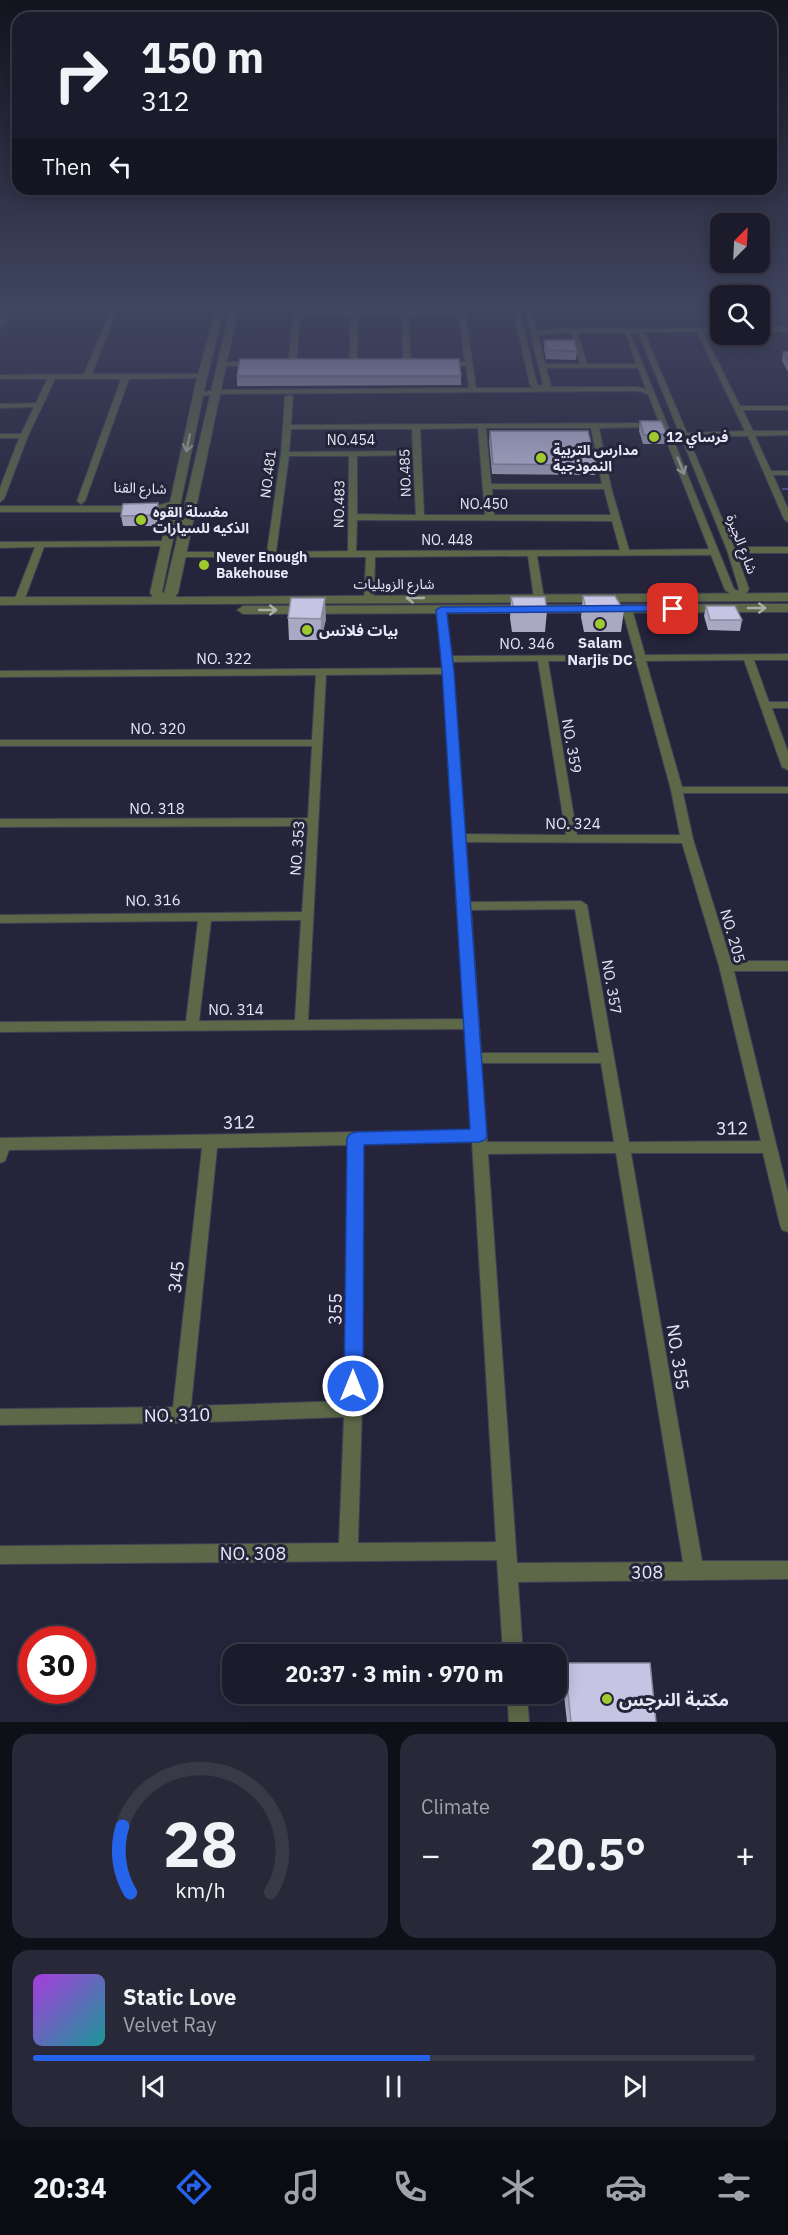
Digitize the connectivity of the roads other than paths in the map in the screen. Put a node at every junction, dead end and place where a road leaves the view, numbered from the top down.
1 (48, 385) edge
2 (123, 385) edge
3 (201, 385) edge
4 (218, 385) edge
5 (472, 385) edge
6 (535, 385) edge
7 (547, 385) edge
8 (649, 385) edge
9 (662, 385) edge
10 (726, 385) edge
11 (473, 390) junction
12 (542, 390) junction
13 (651, 392) junction
14 (198, 395) junction
15 (216, 395) junction
16 (289, 397) junction
17 (40, 405) junction
18 (0, 406) edge
19 (736, 408) junction
20 (788, 408) edge
21 (664, 425) junction
22 (482, 426) junction
23 (594, 426) junction
24 (287, 427) junction
25 (416, 427) junction
26 (788, 433) edge
27 (682, 435) junction
28 (751, 435) junction
29 (0, 436) edge
30 (24, 436) junction
31 (418, 453) junction
32 (285, 454) junction
33 (353, 454) junction
34 (0, 467) edge
35 (12, 467) junction
36 (768, 473) junction
37 (788, 473) edge
38 (488, 486) junction
39 (607, 487) junction
40 (0, 500) edge
41 (81, 501) junction
42 (175, 504) junction
43 (0, 509) edge
44 (352, 517) junction
45 (420, 517) junction
46 (490, 518) junction
47 (616, 518) junction
48 (788, 519) edge
49 (167, 544) junction
50 (0, 545) edge
51 (40, 545) junction
52 (731, 550) junction
53 (788, 550) edge
54 (625, 552) junction
55 (716, 552) junction
56 (271, 553) junction
57 (532, 553) junction
58 (352, 554) junction
59 (370, 554) junction
60 (179, 555) junction
61 (539, 597) junction
62 (739, 597) junction
63 (788, 597) edge
64 (369, 599) junction
65 (0, 601) edge
66 (19, 601) junction
67 (164, 601) junction
68 (788, 608) edge
69 (627, 609) junction
70 (441, 610) junction
71 (0, 611) edge
72 (788, 657) edge
73 (542, 658) junction
74 (641, 658) junction
75 (748, 658) junction
76 (447, 665) junction
77 (321, 673) junction
78 (0, 674) edge
79 (766, 705) junction
80 (788, 705) edge
81 (0, 743) edge
82 (317, 743) junction
83 (788, 767) edge
84 (677, 790) junction
85 (788, 790) edge
86 (314, 822) junction
87 (0, 823) edge
88 (458, 838) junction
89 (572, 838) junction
90 (687, 839) junction
91 (464, 906) junction
92 (205, 916) junction
93 (307, 916) junction
94 (0, 919) edge
95 (726, 966) junction
96 (788, 966) edge
97 (471, 1024) junction
98 (192, 1025) junction
99 (301, 1025) junction
100 (0, 1027) edge
101 (474, 1058) junction
102 (607, 1058) junction
103 (356, 1138) junction
104 (210, 1142) junction
105 (480, 1142) junction
106 (768, 1147) junction
107 (1, 1148) edge
108 (624, 1148) junction
109 (788, 1225) edge
110 (353, 1409) junction
111 (181, 1415) junction
112 (0, 1417) edge
113 (506, 1551) junction
114 (348, 1552) junction
115 (0, 1555) edge
116 (788, 1570) edge
117 (694, 1572) junction
118 (507, 1573) junction
119 (512, 1644) edge
120 (518, 1704) edge
121 (519, 1722) edge

1 - 17 street
2 - 41 street
3 - 14 street
4 - 15 street
5 - 11 street
6 - 12 street
7 - 12 street
8 - 13 street, شارع الجيرة
9 - 27 street, شارع الجيرة
10 - 19 street
11 - 12 street
11 - 15 street
12 - 13 street
13 - 16 street
13 - 21 street, شارع الجيرة
14 - 15 street
14 -> 42 street
15 - 16 street
15 - 60 street
16 - 24 street, NO.481
17 - 18 street
17 - 30 street
19 - 20 street
19 - 28 street
21 - 23 street
21 -> 55 street, شارع الجيرة
22 - 23 street
22 - 25 street
22 - 38 street
23 - 39 street
24 - 25 street
24 - 32 street, NO.481
25 - 31 street, NO.485
26 - 28 street
27 - 28 street
27 - 52 street, شارع الجيرة
28 - 36 street
29 - 30 street
30 - 35 street
31 - 33 street, NO.454
31 - 45 street, NO.485
32 - 33 street, NO.454
32 - 56 street, NO.481
33 - 44 street, NO.483
34 - 35 street
35 - 40 street
36 - 37 street
36 - 48 street
38 - 39 street
38 - 46 street
39 - 47 street
40 - 41 street, شارع القنا
41 - 42 street, شارع القنا
42 - 43 street, شارع القنا
42 - 49 street
44 - 45 street, NO.450
44 - 58 street, NO.483
45 - 46 street, NO.450
46 - 47 street, NO.450
47 - 54 street
49 - 51 street
49 - 67 street
50 - 51 street
51 - 66 street
52 - 53 street
52 - 62 street, شارع الجيرة
54 - 55 street, NO. 448
54 - 57 street, NO. 448
55 - 62 street, شارع الجيرة
56 - 58 street, NO. 448
56 - 60 street, NO. 448
57 - 59 street, NO. 448
57 - 61 street
58 - 59 street, NO. 448
59 - 64 street
60 - 67 street
61 - 62 street, شارع الزويليات
61 -> 64 street, شارع الزويليات
62 - 63 street, شارع الزويليات
64 - 67 street, شارع الزويليات
65 - 66 street, شارع الزويليات
66 - 67 street, شارع الزويليات
69 -> 68 street, شارع الزويليات
69 - 70 street, شارع الزويليات
69 - 74 street, NO. 205
71 -> 70 street, شارع الزويليات
70 - 76 street
72 - 75 street, NO. 346
73 - 74 street, NO. 346
73 - 76 street, NO. 346
73 - 89 street, NO. 359
74 - 75 street, NO. 346
74 - 84 street, NO. 205
75 - 79 street
76 - 77 street, NO. 322
76 - 88 street
77 - 78 street, NO. 322
77 - 82 street, NO. 353
79 - 80 street
79 - 83 street
81 - 82 street, NO. 320
82 - 86 street, NO. 353
84 - 85 street
84 - 90 street, NO. 205
86 - 87 street, NO. 318
86 - 93 street, NO. 353
88 - 89 street, NO. 324
88 - 91 street
89 - 90 street, NO. 324
90 - 95 street, NO. 205
91 - 97 street
91 - 102 street, NO. 357
92 - 93 street, NO. 316
92 - 94 street, NO. 316
92 - 98 street
93 - 99 street, NO. 353
95 - 96 street
95 - 106 street, NO. 205
97 - 99 street, NO. 314
97 - 101 street
98 - 99 street, NO. 314
98 - 100 street, NO. 314
101 - 102 street
101 - 105 street
102 - 108 street, NO. 355
103 - 104 street, 312
103 - 105 street, 312
103 - 110 street, 355
104 - 107 street, 312
104 - 111 street, 345
105 - 108 street, 312
105 - 113 street
106 - 108 street, 312
106 - 109 street, NO. 205
108 - 117 street, NO. 355
110 - 111 street, NO. 310
110 - 114 street, 355
111 - 112 street, NO. 310
113 - 114 street, NO. 308
113 - 118 street
114 - 115 street, NO. 308
116 - 117 street, 308
117 - 118 street, 308
118 - 119 street
120 - 121 street

